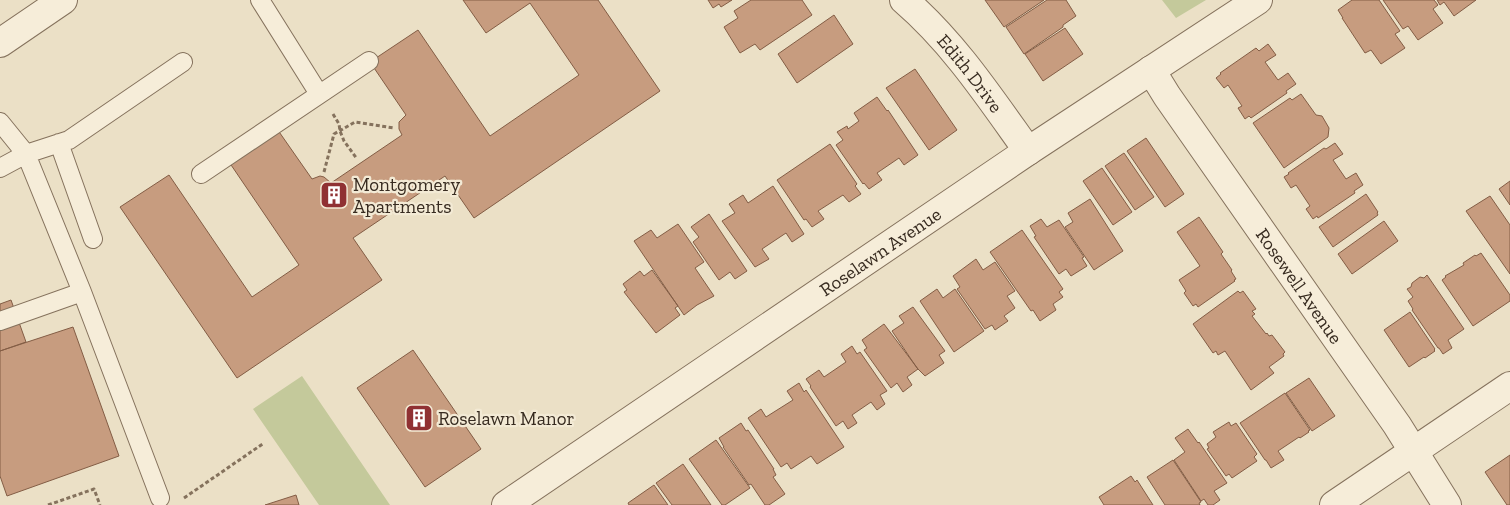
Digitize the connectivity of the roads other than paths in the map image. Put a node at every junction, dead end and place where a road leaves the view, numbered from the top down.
1 (63, 0) edge
2 (260, 0) edge
3 (904, 0) edge
4 (1258, 0) edge
5 (0, 43) edge
6 (368, 61) dead end
7 (183, 62) dead end
8 (1151, 70) junction
9 (319, 94) junction
10 (0, 122) edge
11 (59, 144) junction
12 (1028, 151) junction
13 (26, 154) junction
14 (0, 168) edge
15 (201, 174) dead end
16 (93, 239) dead end
17 (82, 292) junction
18 (0, 321) edge
19 (1510, 386) edge
20 (1414, 451) junction
21 (160, 498) dead end
22 (506, 505) edge
23 (1334, 505) edge
24 (1447, 505) edge

1 - 5 street
2 - 9 lane
3 - 12 street, Edith Drive
4 - 8 street, Roselawn Avenue
6 - 9 lane
7 - 11 lane
8 - 12 street, Roselawn Avenue
8 - 20 street, Rosewell Avenue
9 - 15 lane
10 - 13 lane
11 - 13 lane
11 - 16 lane
12 - 22 street, Roselawn Avenue
13 - 14 lane
13 - 17 lane
17 - 18 lane
17 - 21 lane
19 - 20 street
20 - 23 street
20 - 24 street, Rosewell Avenue

